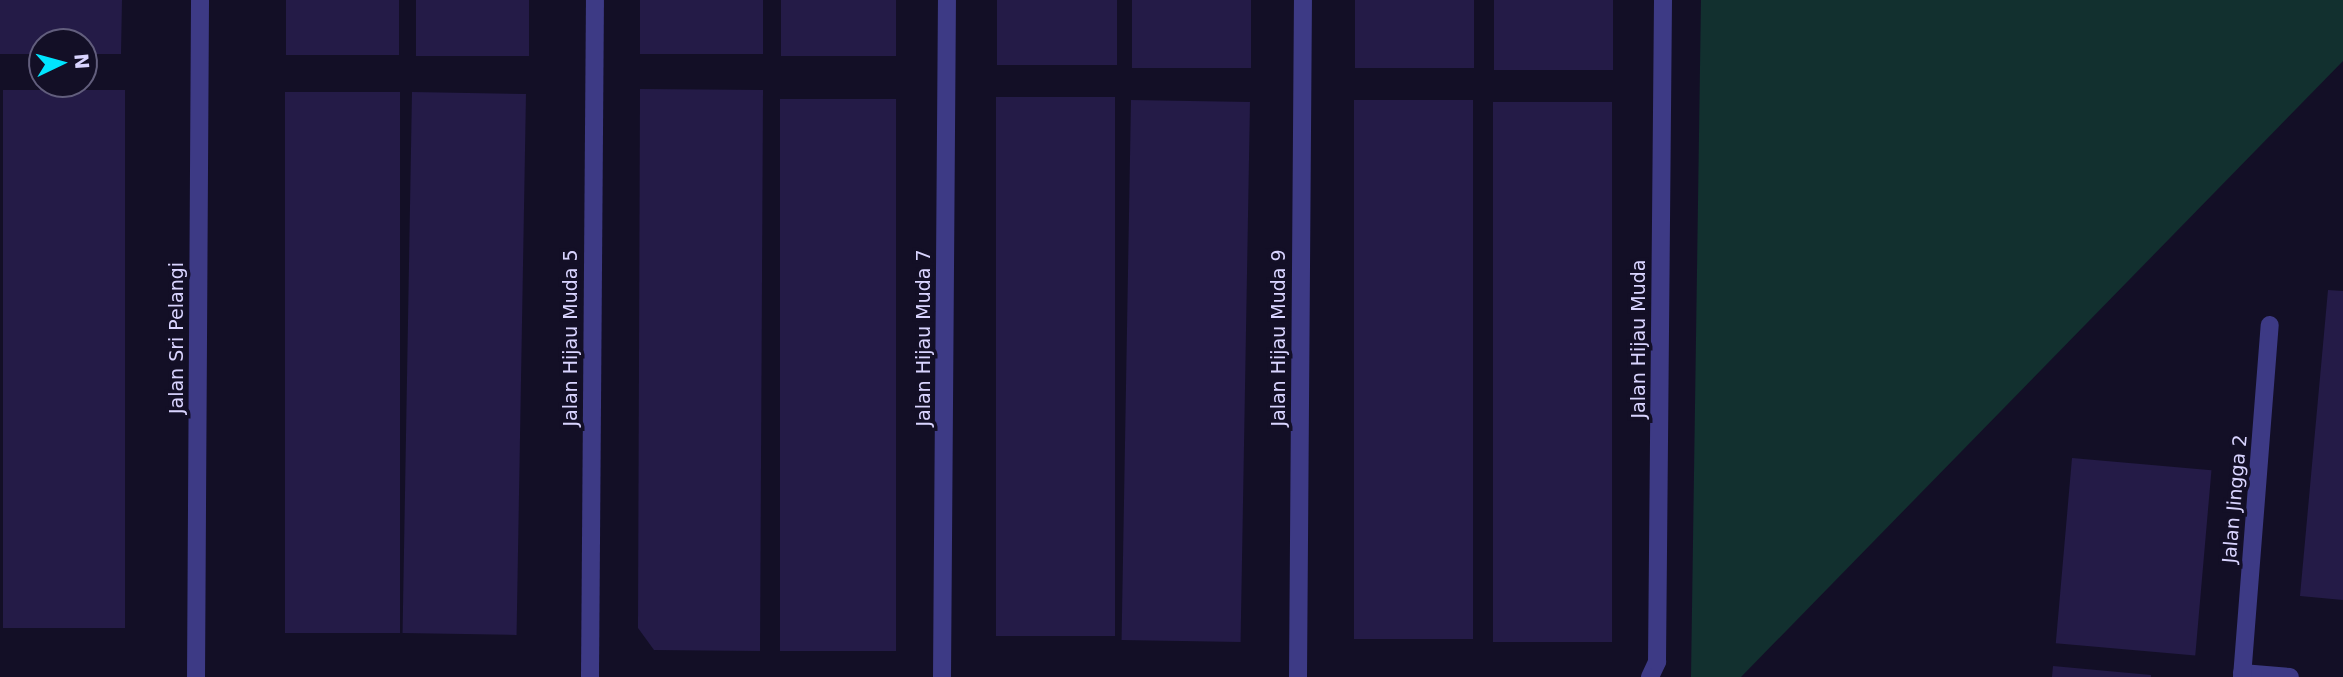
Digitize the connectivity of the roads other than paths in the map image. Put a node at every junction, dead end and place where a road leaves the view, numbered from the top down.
1 (200, 0) edge
2 (595, 0) edge
3 (947, 0) edge
4 (1303, 0) edge
5 (1663, 0) edge
6 (2270, 325) dead end
7 (2242, 675) edge
8 (196, 677) edge
9 (590, 677) edge
10 (942, 677) edge
11 (1298, 677) edge
12 (1650, 677) edge
13 (2290, 677) edge

1 - 8 street, Jalan Sri Pelangi
2 - 9 street, Jalan Hijau Muda 5
3 - 10 street, Jalan Hijau Muda 7
4 - 11 street, Jalan Hijau Muda 9
5 - 12 street, Jalan Hijau Muda
6 - 7 street, Jalan Jingga 2
7 - 13 street

